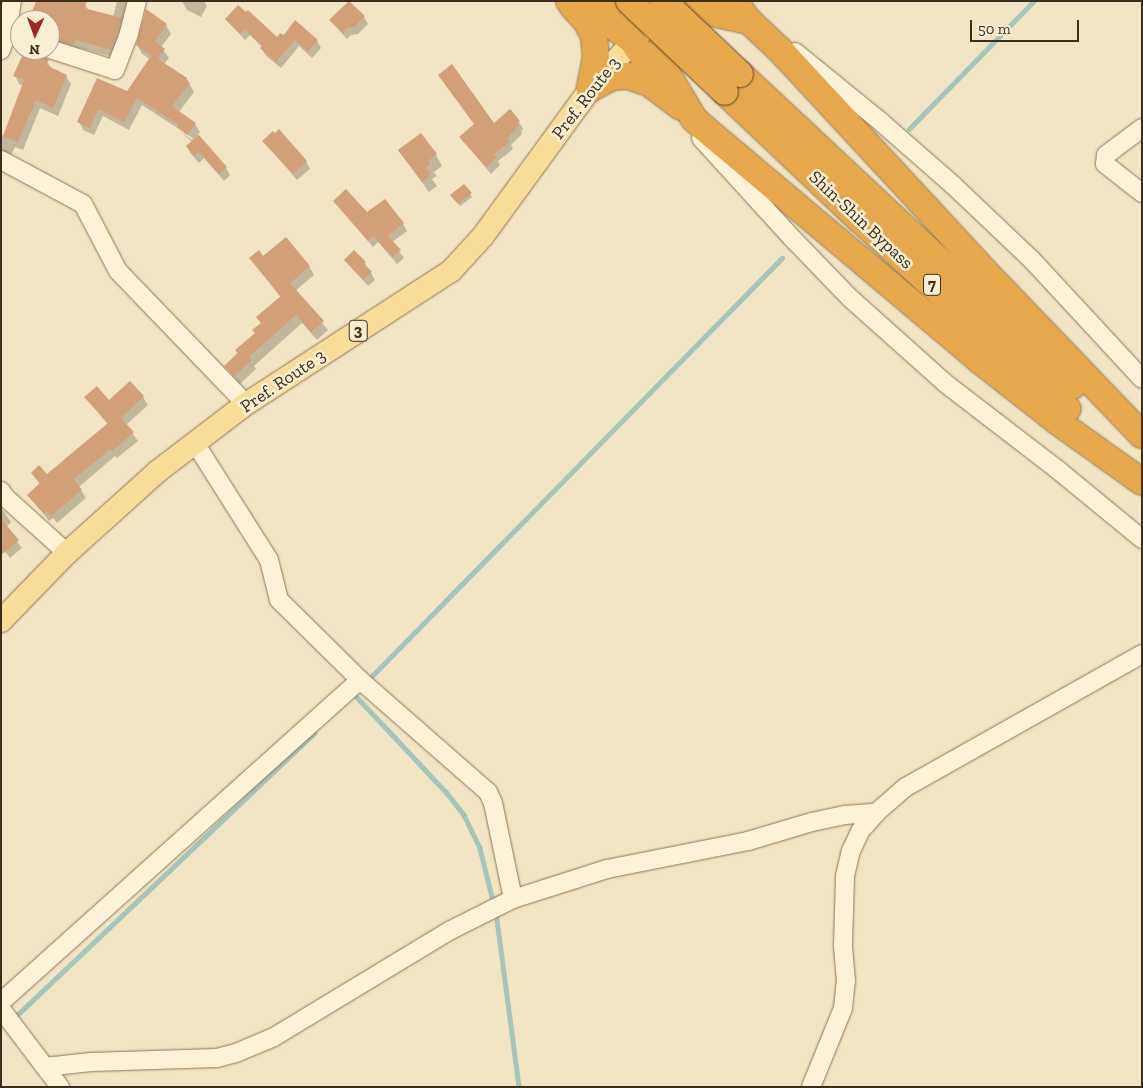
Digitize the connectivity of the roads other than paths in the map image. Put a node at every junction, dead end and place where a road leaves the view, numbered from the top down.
1 (137, 1) edge
2 (568, 1) edge
3 (629, 1) edge
4 (664, 4) edge
5 (729, 9) edge
6 (596, 15) junction
7 (10, 38) edge
8 (632, 40) junction
9 (1, 50) edge
10 (780, 50) junction
11 (60, 52) edge
12 (733, 83) junction
13 (590, 89) junction
14 (671, 97) junction
15 (699, 124) junction
16 (1142, 128) edge
17 (1, 160) edge
18 (1142, 193) edge
19 (1142, 378) edge
20 (246, 404) junction
21 (1142, 435) edge
22 (195, 443) junction
23 (1142, 447) edge
24 (1142, 474) edge
25 (1142, 482) edge
26 (1, 491) edge
27 (1142, 539) edge
28 (67, 553) junction
29 (1, 622) edge
30 (1142, 654) edge
31 (360, 680) junction
32 (876, 813) junction
33 (513, 899) junction
34 (1, 1002) edge
35 (1, 1009) edge
36 (45, 1067) junction
37 (60, 1087) edge
38 (811, 1087) edge

1 - 11 street
2 - 6 highway
2 - 13 highway
3 - 12 highway, Shin-Shin Bypass / 7, bridge
4 - 5 highway
4 - 6 highway
4 - 8 main road, Pref. Route 3 / 3
4 - 12 highway, Shin-Shin Bypass / 7, bridge
4 - 15 highway
5 - 10 highway
6 - 8 highway
7 - 9 street
8 - 13 main road, Pref. Route 3 / 3
8 - 14 highway
10 - 19 street
10 - 21 highway
12 - 23 highway, Shin-Shin Bypass / 7
12 - 24 highway, Shin-Shin Bypass / 7
13 - 14 highway
13 - 20 main road, Pref. Route 3 / 3
14 - 15 highway
15 - 25 highway
15 - 27 street
16 - 18 street
17 - 20 street
20 - 22 main road, Pref. Route 3 / 3
22 - 28 main road, Pref. Route 3 / 3
22 - 31 street
26 - 28 street
28 - 29 main road, Pref. Route 3 / 3
30 - 32 street
31 - 33 street
31 - 34 street
32 - 33 street
32 - 38 street
33 - 36 street
35 - 36 street
36 - 37 street

